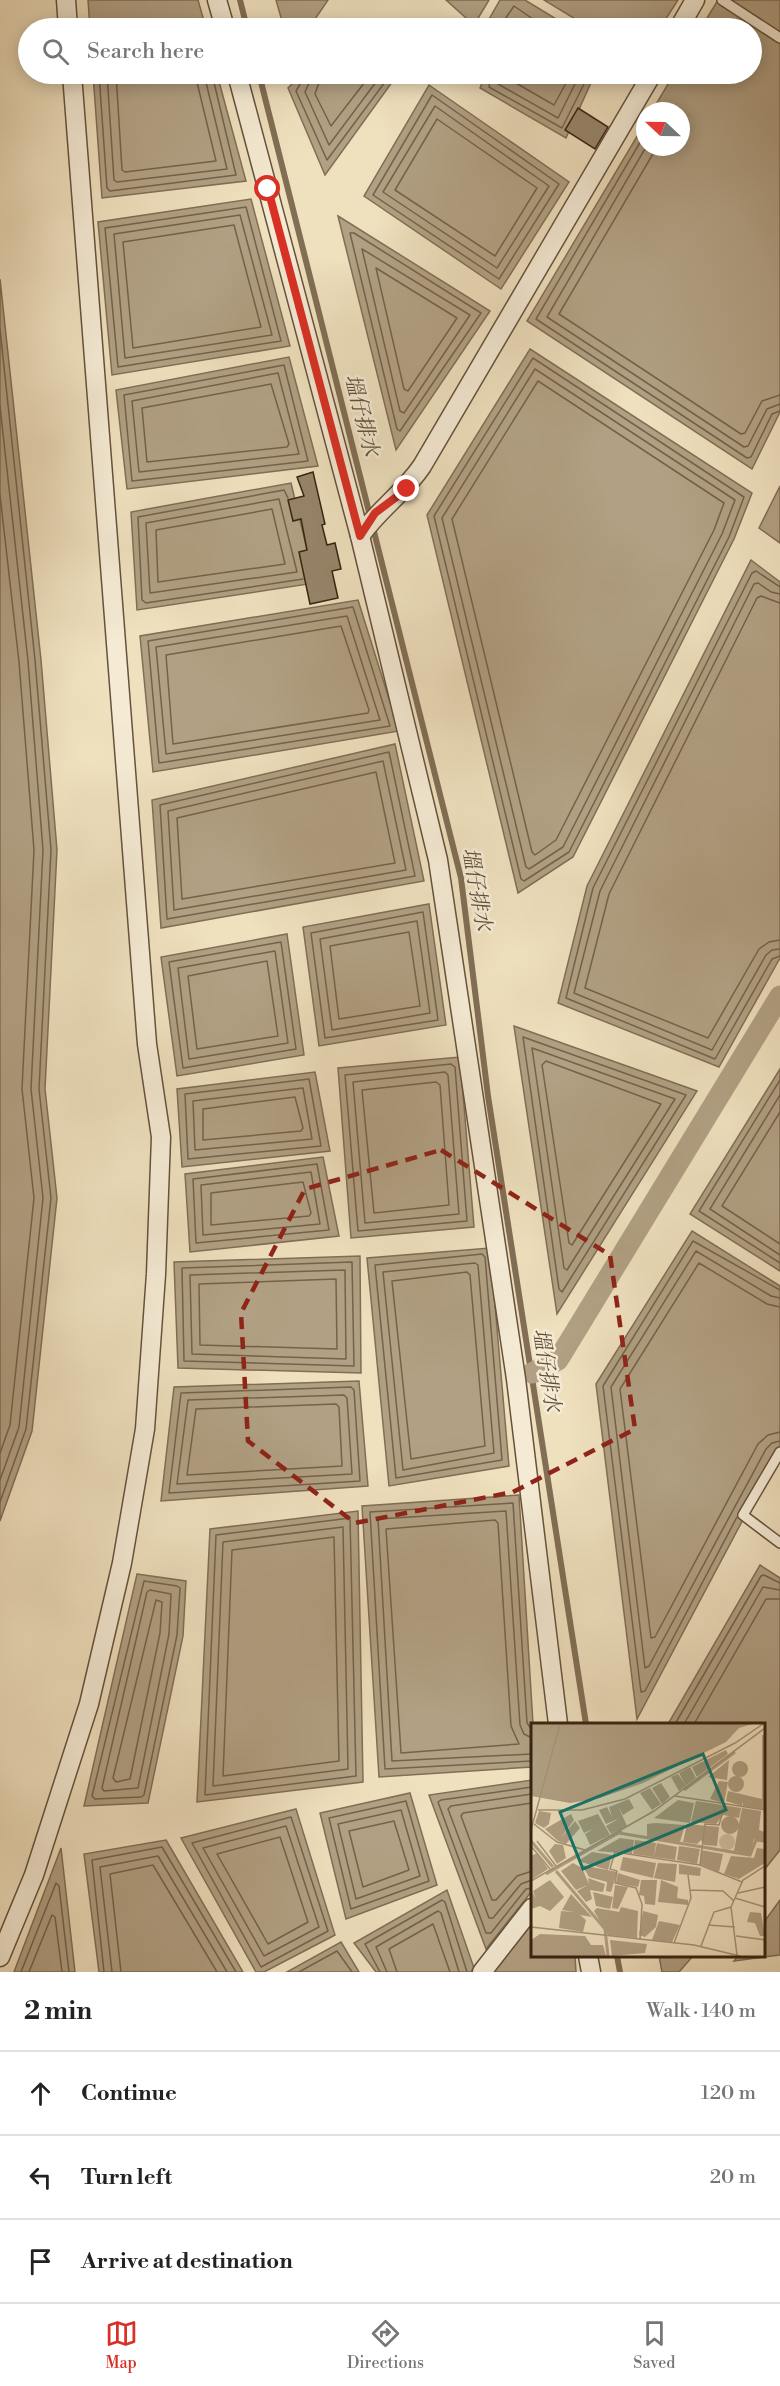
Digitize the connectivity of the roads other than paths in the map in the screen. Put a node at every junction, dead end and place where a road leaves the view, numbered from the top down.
1 (66, 0) edge
2 (217, 0) edge
3 (695, 0) edge
4 (722, 0) edge
5 (67, 18) edge
6 (222, 18) edge
7 (685, 18) edge
8 (749, 18) edge
9 (762, 26) edge
10 (780, 38) edge
11 (73, 84) edge
12 (240, 84) edge
13 (646, 84) edge
14 (360, 536) junction
15 (780, 1452) edge
16 (780, 1543) edge
17 (558, 1723) edge
18 (531, 1909) edge
19 (0, 1957) edge
20 (588, 1957) edge
21 (482, 1972) edge
22 (591, 1972) edge

1 - 5 street
2 - 6 street
3 - 7 street
4 - 8 lane
9 - 10 lane
11 - 19 street
12 - 14 street
13 - 14 street
14 - 17 street
15 - 16 lane
18 - 21 street
20 - 22 street

